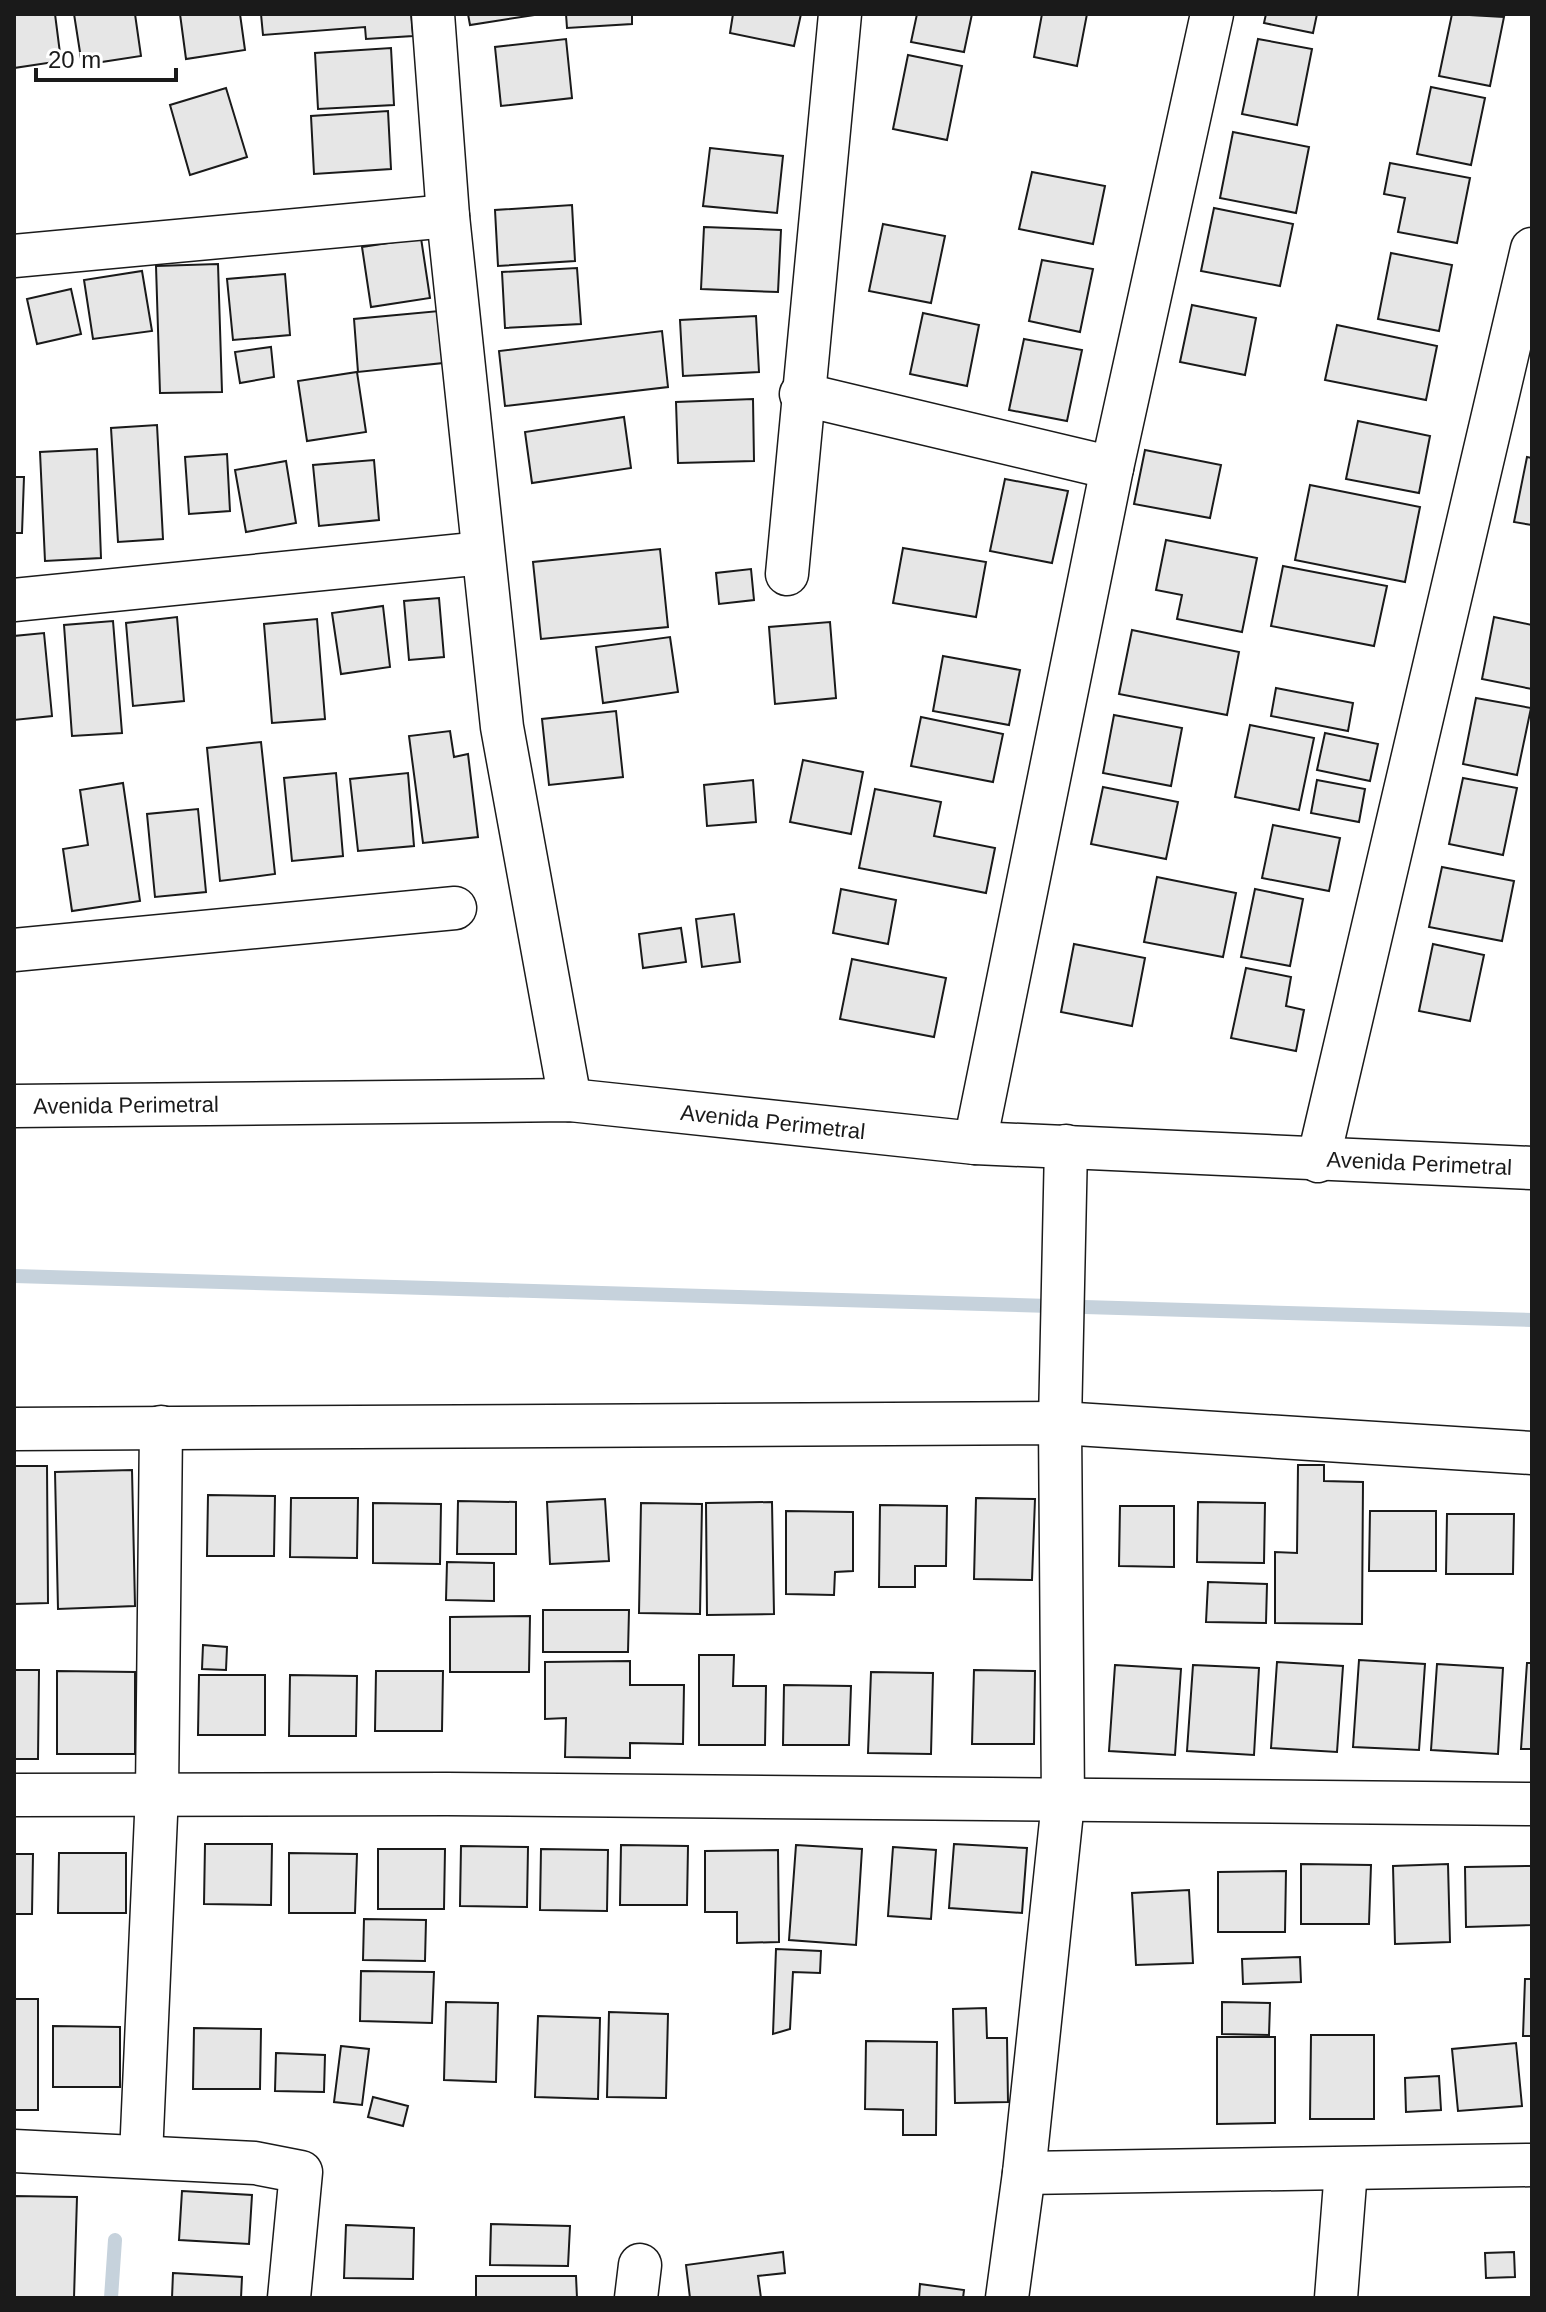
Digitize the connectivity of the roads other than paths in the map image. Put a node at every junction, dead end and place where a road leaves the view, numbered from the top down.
1 (433, 14) edge
2 (840, 14) edge
3 (1212, 14) edge
4 (448, 216) junction
5 (1532, 249) edge
6 (14, 256) edge
7 (801, 394) junction
8 (1112, 468) junction
9 (483, 553) junction
10 (787, 574) dead end
11 (14, 600) edge
12 (455, 908) dead end
13 (14, 950) edge
14 (570, 1100) junction
15 (14, 1106) edge
16 (975, 1143) junction
17 (1066, 1146) junction
18 (1318, 1161) junction
19 (1532, 1168) edge
20 (1060, 1423) junction
21 (161, 1427) junction
22 (14, 1429) edge
23 (1532, 1453) edge
24 (157, 1793) junction
25 (14, 1795) edge
26 (1063, 1802) junction
27 (1532, 1804) edge
28 (14, 2151) edge
29 (141, 2156) junction
30 (1532, 2165) edge
31 (1346, 2170) junction
32 (1024, 2173) junction
33 (289, 2298) edge
34 (1007, 2298) edge
35 (1336, 2298) edge

1 - 4 street
2 - 7 street
3 - 8 street
4 - 6 street
4 - 9 street
5 - 18 street
7 - 8 street
7 - 10 street
8 - 16 street
9 - 11 street
9 - 14 street
12 - 13 street
14 - 15 street, Avenida Perimetral
14 - 16 street, Avenida Perimetral
16 - 17 street, Avenida Perimetral
17 - 18 street, Avenida Perimetral
17 - 20 street
18 - 19 street, Avenida Perimetral
20 - 21 street
20 - 23 street
20 - 26 street
21 - 22 street
21 - 24 street
24 - 25 street
24 - 26 street
24 - 29 street
26 - 27 street
26 - 32 street
28 - 29 street
29 - 33 street
30 - 31 street
31 - 32 street
31 - 35 street
32 - 34 street

